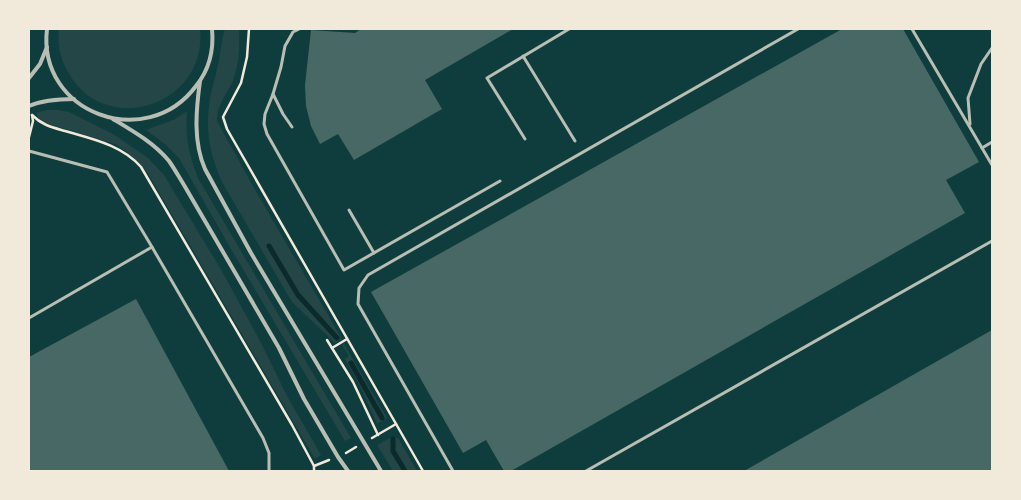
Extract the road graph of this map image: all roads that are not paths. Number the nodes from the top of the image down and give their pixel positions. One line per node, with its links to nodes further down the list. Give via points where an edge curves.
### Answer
1 (47, 29): 7 (street)
2 (299, 29): 12 (lane, via 293,32 285,46)
3 (570, 29): 9 (lane)
4 (798, 29): 33 (lane, via 368,276 359,288 358,304)
5 (912, 29): 16 (lane)
6 (213, 30): 11 (street, via 210,58)
7 (47, 47): 10 (street, via 40,64); 13 (street, via 58,81)
8 (992, 48): 16 (lane, via 982,64 968,98)
9 (523, 56): 18 (lane, via 487,78); 19 (lane)
10 (29, 78)
11 (200, 81): 15 (street, via 186,98 163,114 147,119); 32 (street, via 197,139 205,169 251,253)
12 (274, 94): 17 (lane); 28 (lane, via 265,114 267,134 344,270)
13 (74, 99): 14 (street, via 39,102); 15 (street, via 99,115)
14 (29, 106)
15 (113, 119): 31 (street, via 136,133 169,161 279,348 304,399)
16 (970, 126): 21 (lane)
17 (292, 127)
18 (525, 138)
19 (575, 140)
20 (992, 142): 21 (lane)
21 (982, 148): 23 (lane)
22 (29, 151): 27 (lane, via 108,172)
23 (992, 165)
24 (500, 181): 28 (lane)
25 (349, 210): 28 (lane)
26 (992, 241): 34 (lane)
27 (152, 248): 29 (lane); 30 (lane, via 263,438 269,453)
28 (374, 253)
29 (29, 318)
30 (269, 471)
31 (348, 471)
32 (381, 471)
33 (453, 471)
34 (586, 471)

